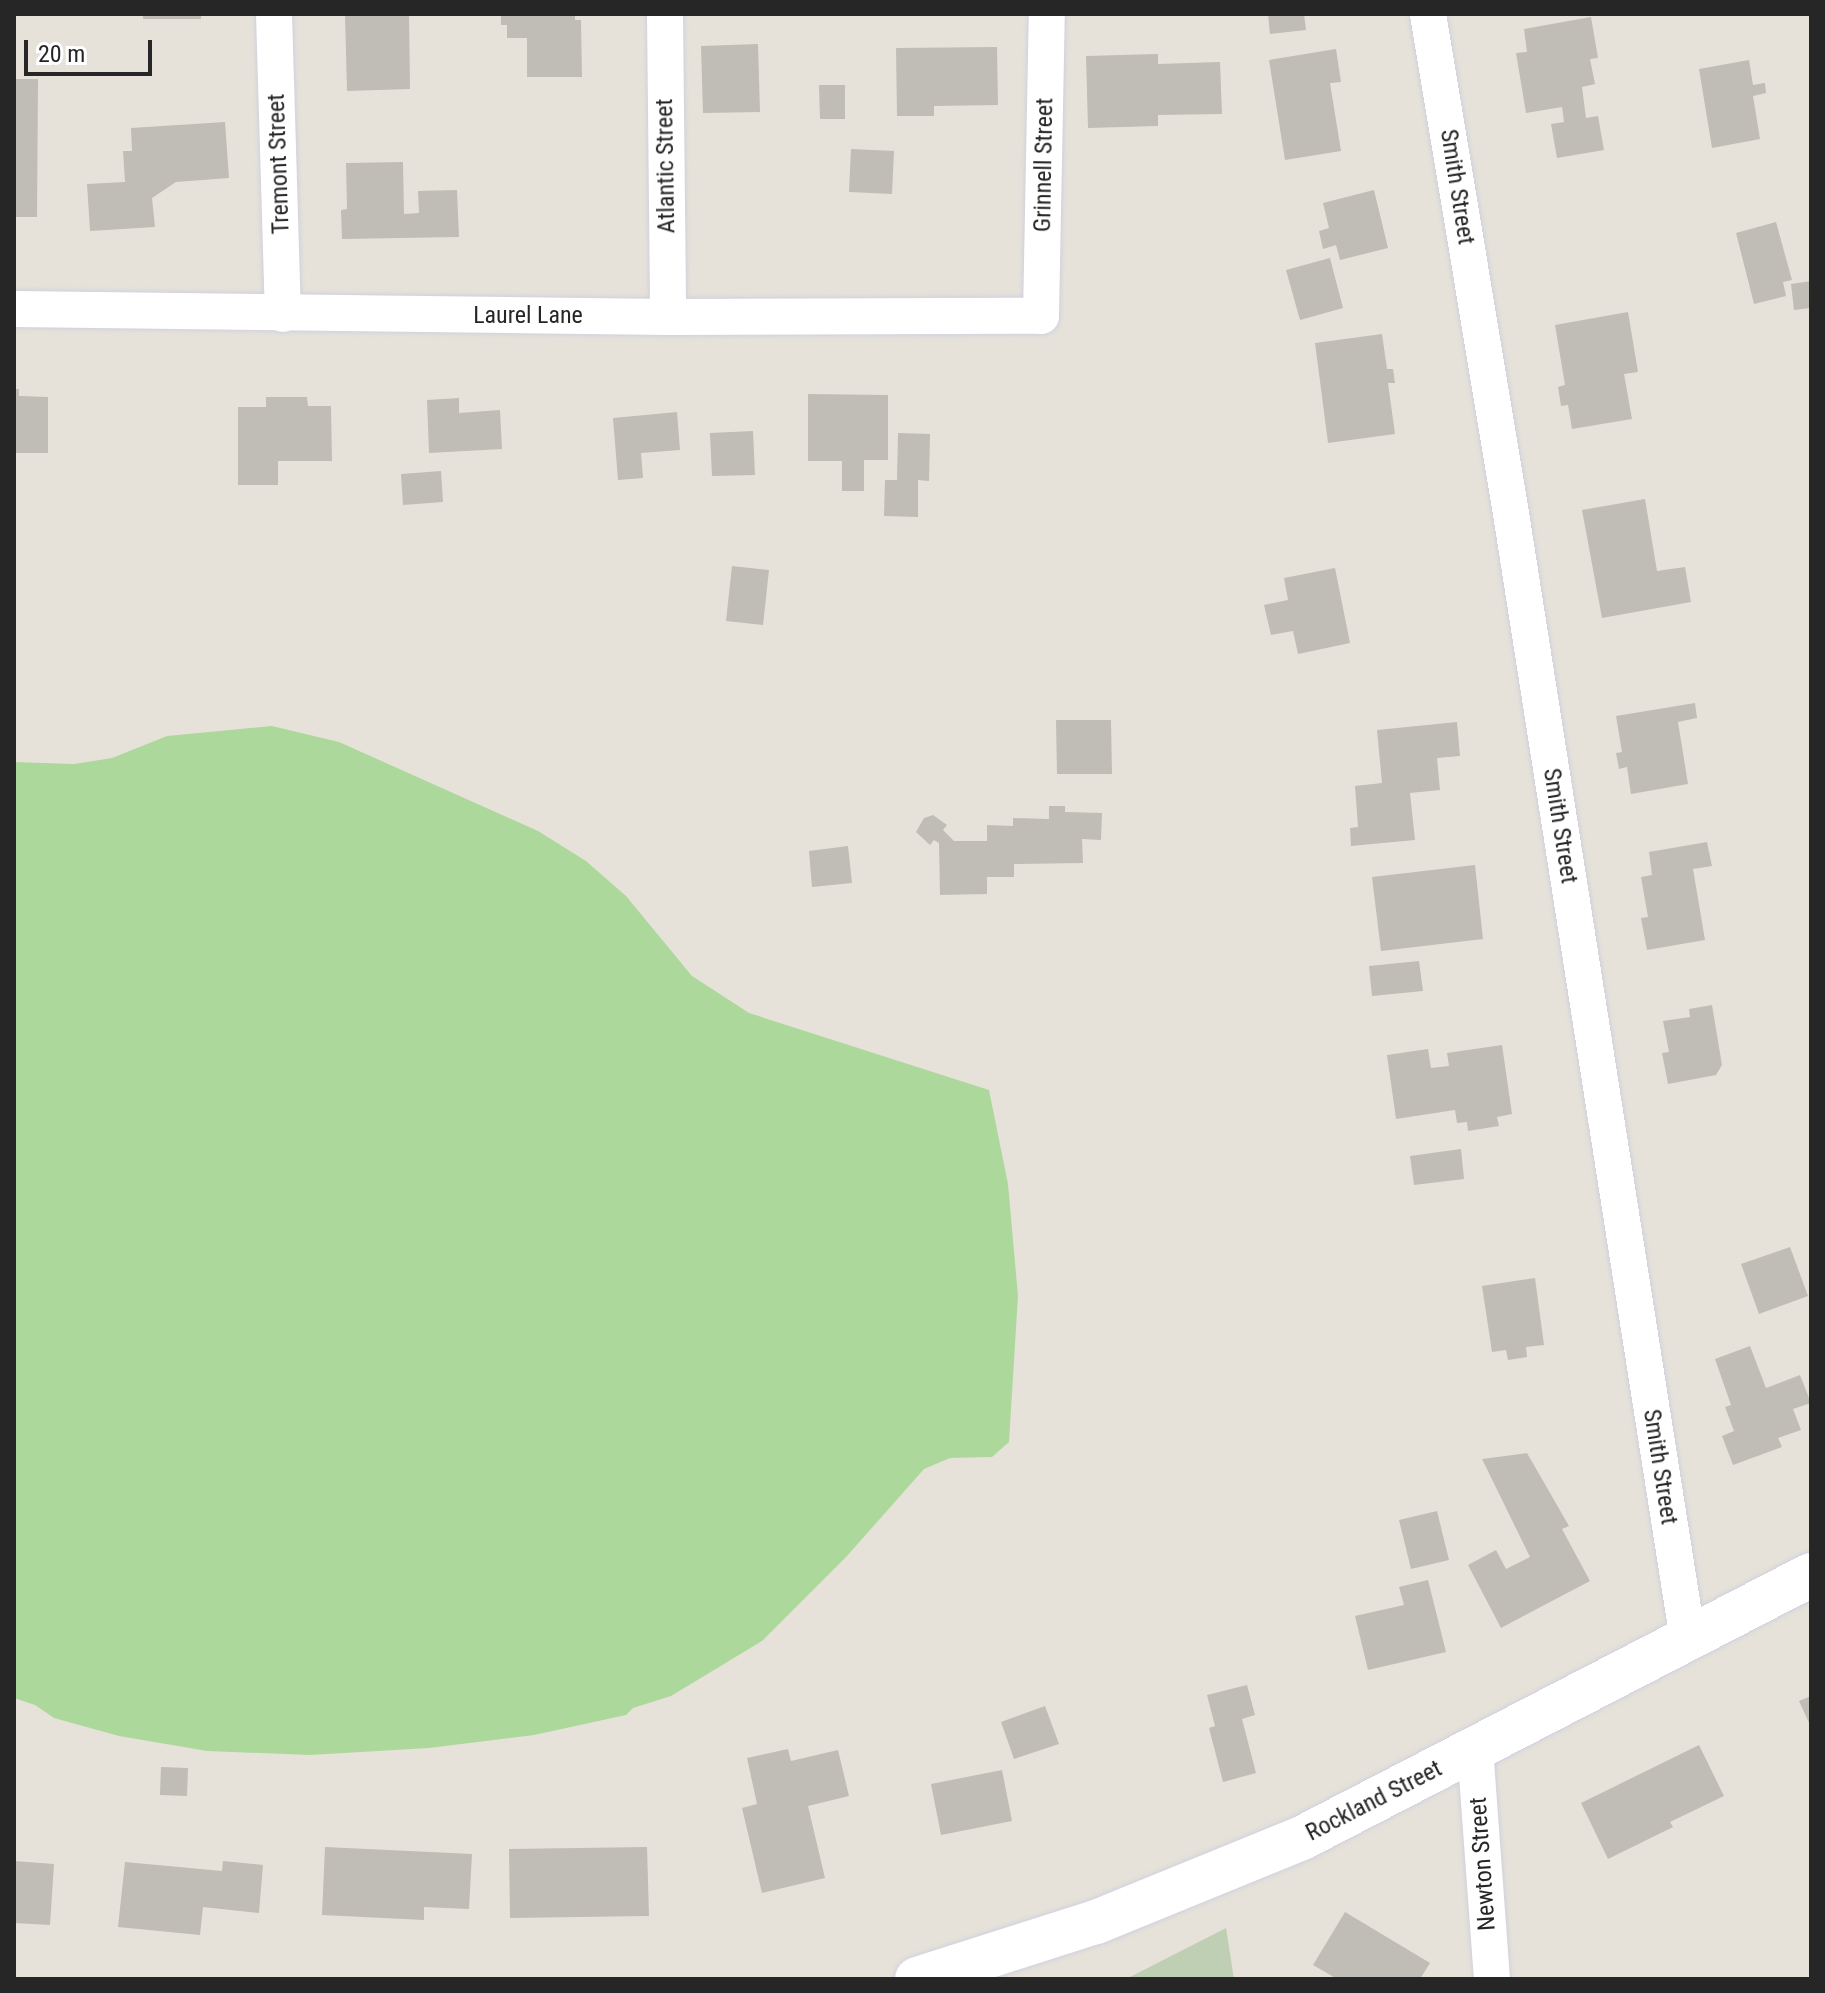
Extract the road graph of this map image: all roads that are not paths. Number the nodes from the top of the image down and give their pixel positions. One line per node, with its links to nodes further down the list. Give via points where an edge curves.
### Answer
1 (274, 14): 6 (street, Tremont Street)
2 (665, 14): 8 (street, Atlantic Street)
3 (1047, 14): 7 (street, Grinnell Street)
4 (1428, 14): 10 (street, Smith Street)
5 (14, 309): 6 (street, Laurel Lane)
6 (283, 314): 8 (street, Laurel Lane)
7 (1041, 316): 8 (street, Laurel Lane)
8 (668, 317)
9 (1811, 1575): 10 (street, Rockland Street)
10 (1688, 1640): 11 (street, Rockland Street)
11 (1475, 1748): 12 (street, Rockland Street, via 1235,1868 1096,1922); 13 (street, Newton Street)
12 (917, 1979)
13 (1492, 1979)

